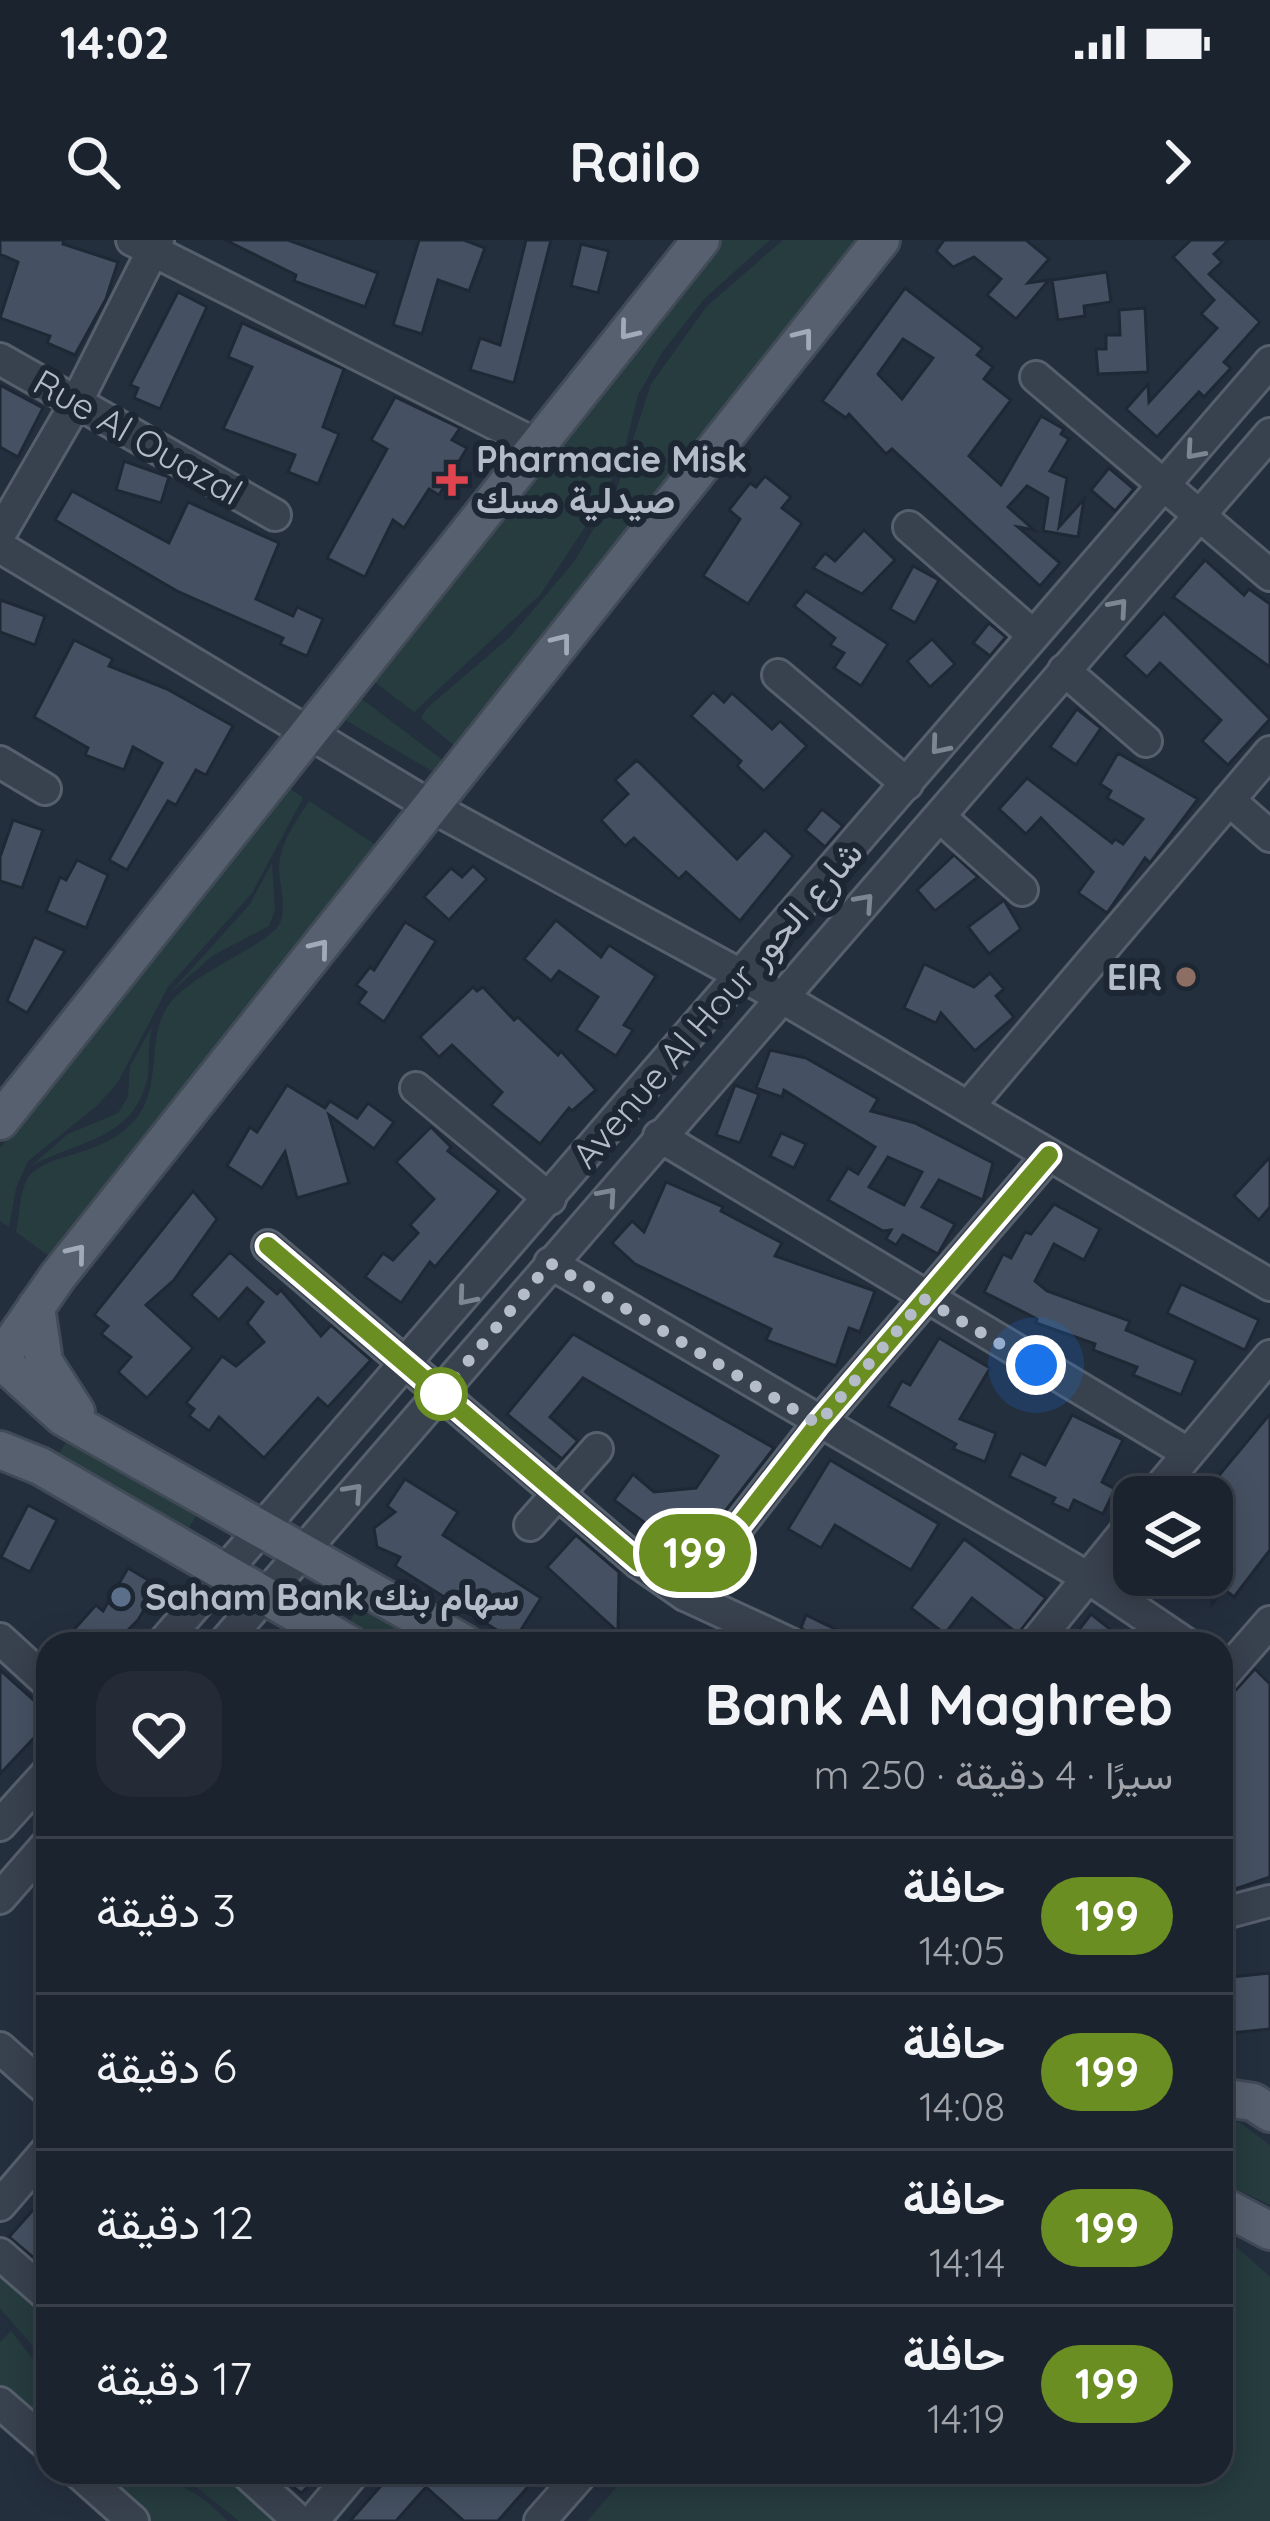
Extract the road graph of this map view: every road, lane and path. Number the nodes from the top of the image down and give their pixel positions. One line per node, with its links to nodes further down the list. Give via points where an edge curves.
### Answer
1 (701, 240): 9 (main road, one-way to 9)
2 (881, 240): 27 (main road, one-way to 2)
3 (148, 244): 7 (street); 9 (street)
4 (0, 359): 7 (street, Rue Al Ouazal)
5 (1270, 362): 10 (street, Avenue Al Hour شارع الحور, one-way to 10)
6 (1036, 376): 10 (street)
7 (76, 403): 11 (street, Rue Al Ouazal); 14 (street)
8 (1270, 434): 12 (street, Avenue Al Hour شارع الحور)
9 (537, 445): 20 (main road)
10 (1163, 486): 12 (street); 17 (street, Avenue Al Hour شارع الحور)
11 (275, 515)
12 (1198, 515): 16 (street); 18 (street, Avenue Al Hour شارع الحور, one-way to 12)
13 (909, 527): 17 (street)
14 (0, 534)
15 (0, 548): 20 (street)
16 (1270, 575)
17 (1034, 635): 24 (street, Avenue Al Hour شارع الحور, one-way to 24)
18 (1064, 670): 21 (street); 28 (street, Avenue Al Hour شارع الحور)
19 (778, 675): 24 (street)
20 (309, 735): 27 (street); 35 (main road)
21 (1146, 741)
22 (1270, 752): 26 (street)
23 (0, 762): 25 (street)
24 (907, 784): 31 (street, Avenue Al Hour شارع الحور)
25 (45, 789)
26 (1229, 800): 29 (street); 34 (street)
27 (432, 807): 31 (street); 43 (main road, one-way to 27)
28 (940, 817): 30 (street); 32 (street, Avenue Al Hour شارع الحور, one-way to 28)
29 (1270, 836)
30 (1022, 890)
31 (739, 973): 32 (street); 38 (street, Avenue Al Hour شارع الحور)
32 (781, 997): 34 (street); 36 (street, Avenue Al Hour شارع الحور)
33 (416, 1088): 38 (street)
34 (968, 1107): 37 (street)
35 (0, 1121)
36 (659, 1136): 40 (street, Avenue Al Hour شارع الحور, one-way to 36); 42 (street)
37 (1049, 1155): 41 (street); 42 (street)
38 (550, 1199): 45 (street, Avenue Al Hour شارع الحور, one-way to 45)
39 (268, 1246): 45 (street)
40 (550, 1263): 46 (street, Avenue Al Hour شارع الحور); 47 (street)
41 (1270, 1285)
42 (924, 1299): 47 (street); 51 (street)
43 (10, 1346): 48 (main road, via 43,1402); 48 (main road, via 40,1348 49,1375)
44 (1270, 1356): 51 (street)
45 (408, 1366): 46 (street); 55 (street, Avenue Al Hour شارع الحور)
46 (441, 1394): 53 (street); 57 (street, Avenue Al Hour شارع الحور, one-way to 46)
47 (818, 1424): 58 (street); 61 (street)
48 (93, 1433): 55 (main road)
49 (597, 1449): 53 (street)
50 (0, 1450): 60 (main road)
51 (1186, 1452): 52 (street)
52 (1168, 1476)
53 (556, 1492): 54 (street); 59 (street)
54 (530, 1525)
55 (266, 1528): 57 (main road); 60 (street, Avenue Al Hour شارع الحور)
56 (1113, 1549): 61 (street)
57 (305, 1550): 63 (street, Avenue Al Hour شارع الحور); 68 (main road)
58 (712, 1560): 59 (street, via 679,1550); 62 (street)
59 (639, 1563): 62 (street)
60 (224, 1574): 63 (main road); 65 (street, Avenue Al Hour شارع الحور)
61 (1090, 1579): 70 (street); 71 (street)
62 (685, 1595): 69 (street)
63 (266, 1597): 66 (street, Avenue Al Hour شارع الحور); 67 (main road)
64 (1269, 1624): 73 (street)
65 (173, 1632)
66 (234, 1632)
67 (328, 1632)
68 (445, 1632)
69 (765, 1632)
70 (1044, 1632)
71 (1168, 1632)
72 (0, 1640): 74 (street)
73 (1233, 1662)
74 (36, 1672)
75 (36, 1785): 76 (street)
76 (0, 1825)
77 (36, 1868): 78 (street)
78 (0, 1898)
79 (1270, 1901): 80 (street)
80 (1233, 1911)
81 (0, 2048): 82 (street)
82 (36, 2080)
83 (1233, 2100): 84 (main road)
84 (1269, 2111)
85 (36, 2163): 86 (street)
86 (0, 2205)
87 (1233, 2211): 88 (main road)
88 (1270, 2231)
89 (0, 2254): 90 (street)
90 (36, 2286)
91 (0, 2403): 92 (street)
92 (36, 2434)
93 (92, 2484): 97 (street)
94 (257, 2484): 98 (street)
95 (344, 2484): 99 (street)
96 (572, 2484): 100 (street)
97 (133, 2521)
98 (299, 2521)
99 (313, 2521)
100 (540, 2521)

